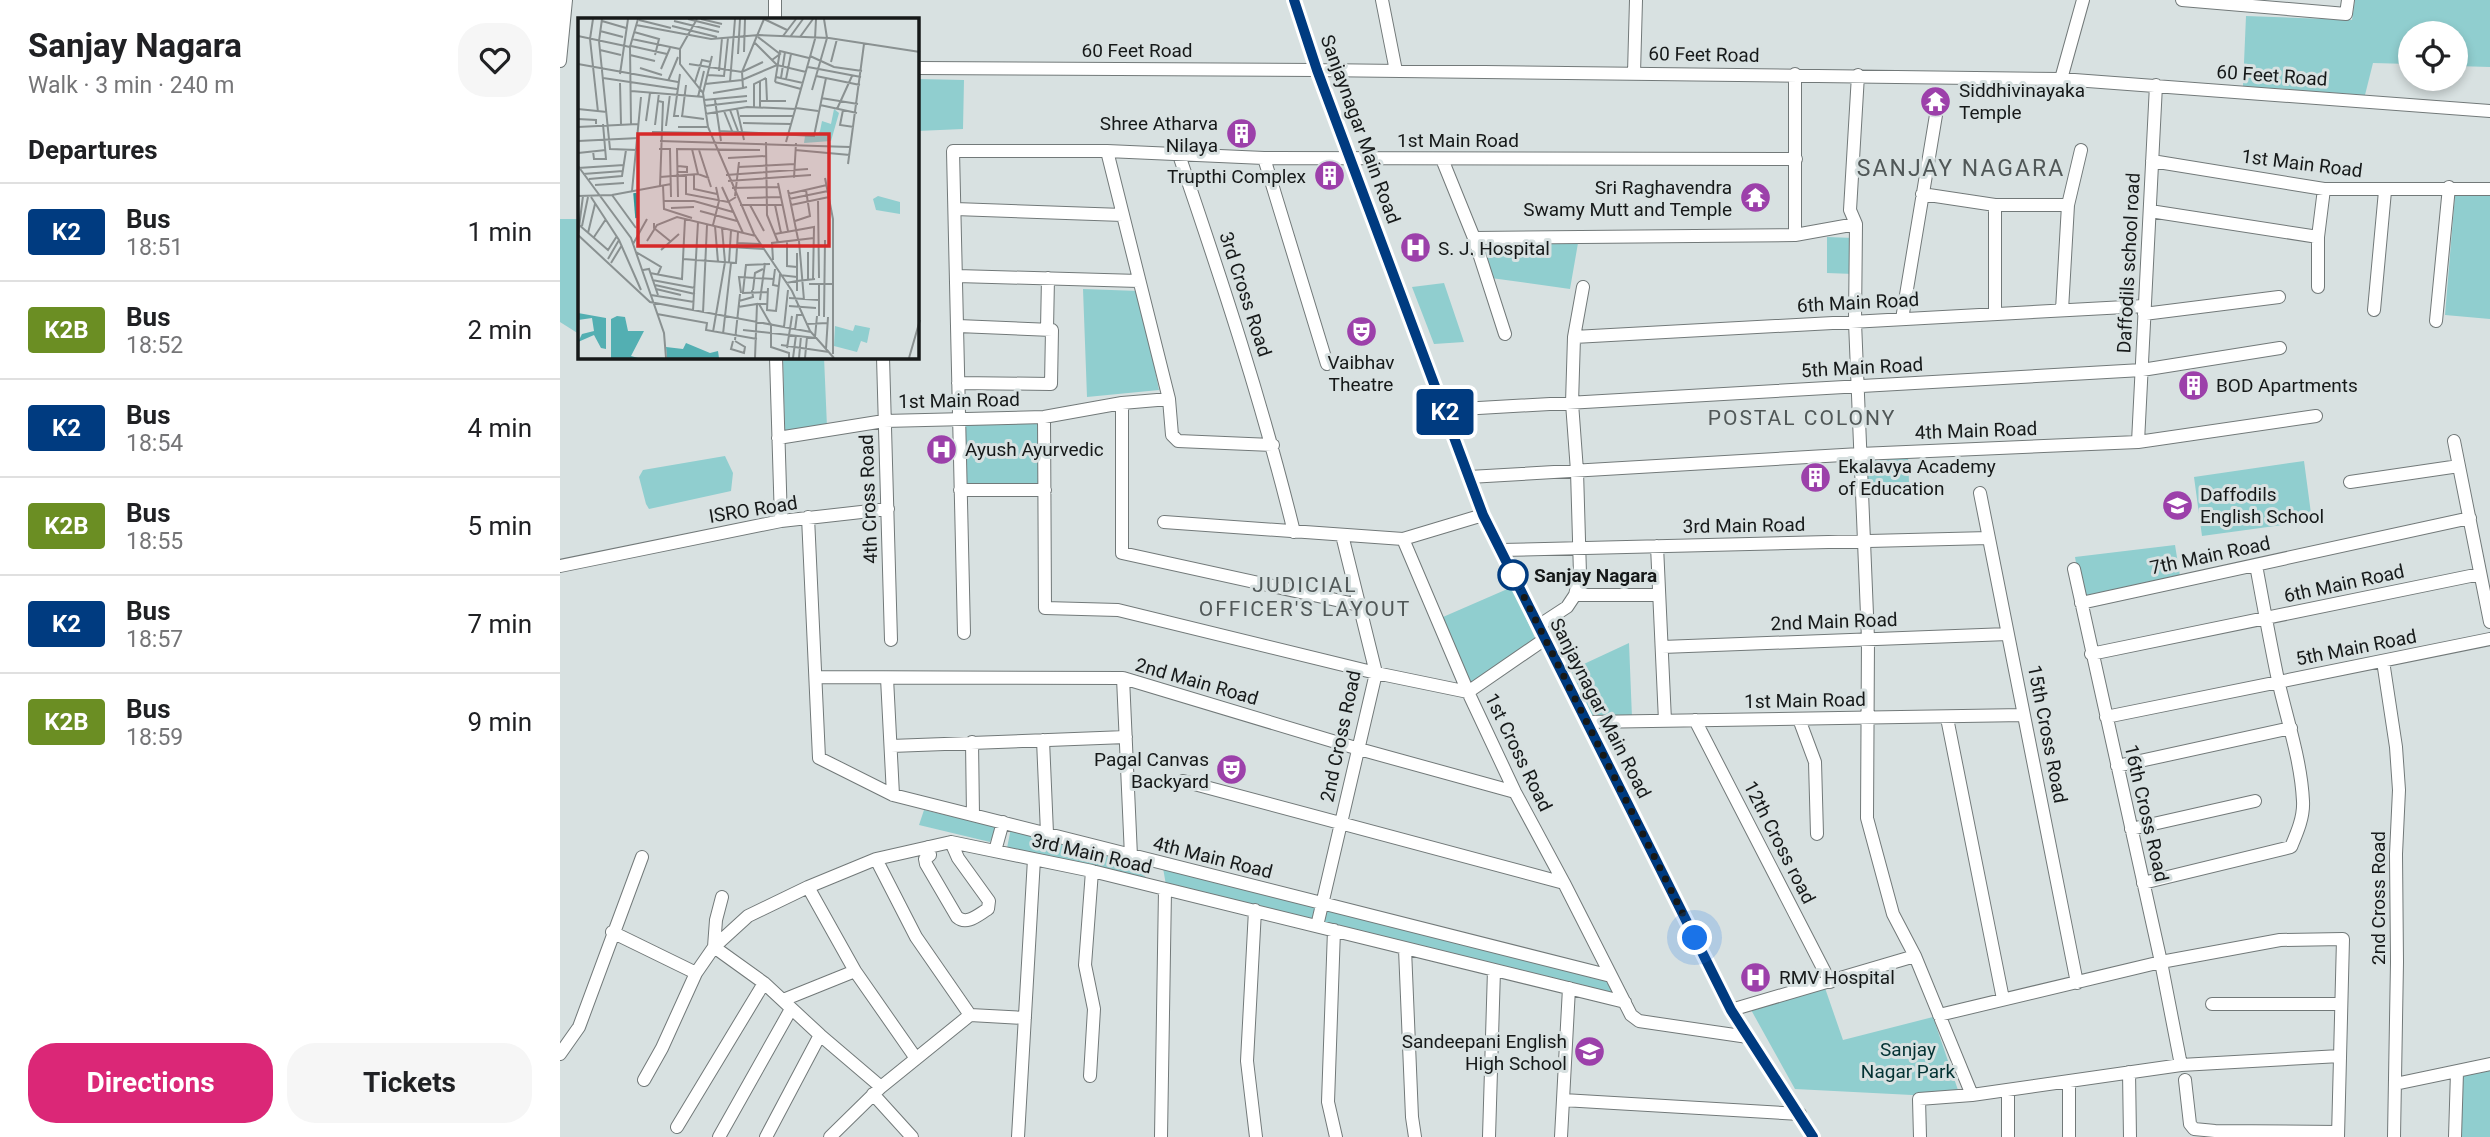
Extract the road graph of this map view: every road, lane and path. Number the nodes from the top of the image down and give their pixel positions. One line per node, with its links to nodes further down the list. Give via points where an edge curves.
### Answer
1 (566, 0): 10 (street)
2 (775, 0): 9 (street)
3 (1294, 0): 13 (street, Sanjaynagar Main Road)
4 (1382, 0): 14 (street)
5 (1636, 0): 15 (street)
6 (2083, 0): 18 (street)
7 (2182, 0): 8 (street, via 2346,14)
8 (2348, 0)
9 (775, 18)
10 (561, 42): 11 (street)
11 (560, 61)
12 (919, 68): 13 (street, 60 Feet Road)
13 (1317, 70): 14 (street, 60 Feet Road); 26 (street, Sanjaynagar Main Road)
14 (1396, 71): 15 (street, 60 Feet Road)
15 (1634, 73): 16 (street, 60 Feet Road)
16 (1795, 74): 17 (street, 60 Feet Road); 28 (street)
17 (1858, 75): 18 (street, 60 Feet Road); 40 (street, via 1850,210)
18 (2061, 79): 19 (street, 60 Feet Road)
19 (2156, 86): 20 (street, 60 Feet Road); 29 (street, Daffodils school road)
20 (2490, 111)
21 (1936, 115): 34 (street)
22 (2081, 150): 36 (street)
23 (1107, 151): 24 (street, 1st Main Road); 37 (street, 1st Main Road, via 953,151); 39 (street)
24 (1179, 155): 25 (street, 1st Main Road); 79 (street, 3rd Cross Road)
25 (1264, 158): 26 (street, 1st Main Road); 64 (street)
26 (1351, 159): 27 (street, 1st Main Road); 71 (street, Sanjaynagar Main Road)
27 (1442, 159): 28 (street, 1st Main Road); 43 (street)
28 (1796, 159): 41 (street)
29 (2152, 161): 31 (street, 1st Main Road); 38 (street, Daffodils school road)
30 (2449, 187): 32 (street, 1st Main Road); 33 (street, 1st Main Road); 55 (street)
31 (2324, 189): 33 (street, 1st Main Road); 42 (street)
32 (2490, 189)
33 (2385, 191): 52 (street)
34 (1922, 194): 35 (street); 54 (street)
35 (1995, 205): 36 (street); 53 (street)
36 (2068, 205): 50 (street)
37 (955, 209): 39 (street); 44 (street)
38 (2150, 211): 42 (street); 51 (street, Daffodils school road)
39 (1123, 215): 46 (street)
40 (1856, 224): 41 (street); 56 (street)
41 (1795, 235): 43 (street)
42 (2318, 237): 48 (street)
43 (1474, 238): 59 (street)
44 (957, 276): 45 (street); 57 (street)
45 (1048, 278): 46 (street); 58 (street)
46 (1139, 281): 68 (street)
47 (1583, 286): 60 (street)
48 (2318, 286)
49 (2279, 297): 51 (street, 6th Main Road)
50 (2062, 310): 51 (street, 6th Main Road); 53 (street, 6th Main Road)
51 (2144, 310): 65 (street, Daffodils school road)
52 (2374, 310)
53 (1995, 314): 54 (street, 6th Main Road)
54 (1902, 319): 56 (street, 6th Main Road)
55 (2436, 321)
56 (1855, 322): 60 (street, 6th Main Road); 67 (street)
57 (958, 326): 58 (street); 66 (street)
58 (1047, 329): 66 (street, via 1052,330 1051,384)
59 (1505, 334)
60 (1574, 337): 70 (street)
61 (2280, 348): 65 (street, 5th Main Road)
62 (776, 359): 76 (street)
63 (883, 359): 75 (street, 4th Cross Road)
64 (1327, 364)
65 (2142, 370): 67 (street, 5th Main Road); 78 (street, Daffodils school road)
66 (958, 383): 74 (street)
67 (1858, 386): 70 (street, 5th Main Road); 80 (street)
68 (1169, 399): 69 (street, 1st Main Road); 79 (street, via 1172,435 1178,441)
69 (1122, 403): 73 (street, 1st Main Road); 109 (street, via 1122,553)
70 (1572, 403): 71 (street, 5th Main Road); 82 (street)
71 (1444, 410): 83 (street, Sanjaynagar Main Road)
72 (2316, 416): 78 (street, 4th Main Road)
73 (1044, 417): 74 (street, 1st Main Road); 86 (street)
74 (958, 419): 75 (street, 1st Main Road); 85 (street)
75 (884, 421): 76 (street, 1st Main Road); 88 (street, 4th Cross Road)
76 (778, 438): 92 (street)
77 (2454, 441): 81 (street)
78 (2138, 442): 80 (street, 4th Main Road)
79 (1273, 445): 94 (street)
80 (1860, 454): 82 (street, 4th Main Road); 98 (street)
81 (2459, 466): 84 (street); 91 (street)
82 (1577, 471): 83 (street, 4th Main Road); 100 (street)
83 (1469, 477): 89 (street, Sanjaynagar Main Road)
84 (2350, 482)
85 (960, 490): 86 (street); 113 (street)
86 (1045, 490): 122 (street, via 1045,608 1118,610)
87 (1980, 493): 96 (street, 15th Cross Road)
88 (888, 509): 90 (street); 118 (street, 4th Cross Road)
89 (1483, 515): 97 (street); 101 (street, Sanjaynagar Main Road)
90 (808, 517): 92 (street, ISRO Road); 123 (street, ISRO Road)
91 (2470, 518): 102 (street, 7th Main Road); 105 (street)
92 (781, 520): 103 (street, ISRO Road)
93 (1164, 522): 94 (street)
94 (1294, 532): 95 (street)
95 (1342, 535): 97 (street); 109 (street, 2nd Cross Road)
96 (1989, 538): 98 (street, 3rd Main Road); 114 (street, 15th Cross Road)
97 (1403, 539): 127 (street, 1st Cross Road)
98 (1864, 541): 99 (street, 3rd Main Road); 116 (street)
99 (1657, 546): 100 (street, 3rd Main Road); 107 (street)
100 (1578, 548): 101 (street, 3rd Main Road); 106 (street, via 1580,574)
101 (1501, 550): 112 (street, Sanjaynagar Main Road)
102 (2256, 565): 108 (street, 7th Main Road); 110 (street)
103 (560, 566)
104 (2074, 569): 108 (street, 16th Cross Road)
105 (2480, 574): 110 (street, 6th Main Road); 111 (street)
106 (1575, 595): 107 (street); 112 (street, via 1567,607)
107 (1659, 595): 119 (street)
108 (2081, 603): 120 (street, 16th Cross Road)
109 (1359, 605): 122 (street, 2nd Cross Road)
110 (2266, 618): 120 (street, 6th Main Road); 126 (street)
111 (2490, 622)
112 (1538, 626): 115 (street, Sanjaynagar Main Road)
113 (964, 633)
114 (2008, 634): 116 (street, 2nd Main Road); 128 (street, 15th Cross Road)
115 (1545, 639): 127 (street); 135 (street, Sanjaynagar Main Road)
116 (1868, 639): 119 (street, 2nd Main Road); 130 (street)
117 (2490, 639): 121 (street, 5th Main Road)
118 (891, 640)
119 (1662, 647): 134 (street)
120 (2091, 654): 129 (street, 16th Cross Road)
121 (2383, 661): 126 (street, 5th Main Road); 206 (street, 2nd Cross Road, via 2399,790)
122 (1376, 673): 127 (street); 141 (street, 2nd Cross Road)
123 (816, 677): 124 (street, 2nd Main Road); 142 (street, ISRO Road)
124 (887, 678): 125 (street, 2nd Main Road); 140 (street)
125 (1123, 678): 137 (street); 141 (street, 2nd Main Road)
126 (2279, 682): 129 (street, 5th Main Road); 136 (street)
127 (1468, 692): 145 (street, 1st Cross Road)
128 (2024, 715): 131 (street, 1st Main Road); 181 (street, 15th Cross Road)
129 (2106, 717): 143 (street, 16th Cross Road)
130 (1869, 718): 131 (street, 1st Main Road); 132 (street, 1st Main Road); 174 (street, via 1867,818 1893,914)
131 (1947, 718): 184 (street)
132 (1799, 719): 133 (street, 1st Main Road); 153 (street, via 1815,762)
133 (1695, 720): 134 (street, 1st Main Road); 180 (street, 12th Cross road)
134 (1665, 721): 135 (street, 1st Main Road)
135 (1587, 722): 189 (street, Sanjaynagar Main Road)
136 (2291, 728): 143 (street); 163 (street, via 2304,803 2291,847)
137 (1126, 737): 138 (street); 157 (street)
138 (1044, 740): 139 (street); 152 (street)
139 (972, 742): 140 (street); 148 (street)
140 (891, 746): 146 (street)
141 (1359, 749): 145 (street, 2nd Main Road); 150 (street, 2nd Cross Road)
142 (820, 750): 146 (street, 4th Main Road, via 819,758)
143 (2116, 766): 151 (street, 16th Cross Road)
144 (1183, 781): 150 (street)
145 (1515, 792): 162 (street, 1st Cross Road)
146 (893, 795): 148 (street, 4th Main Road)
147 (2255, 801): 151 (street)
148 (973, 815): 149 (street, 4th Main Road)
149 (1003, 822): 152 (street, 4th Main Road); 156 (street)
150 (1341, 824): 162 (street); 167 (street, 2nd Cross Road)
151 (2131, 829): 163 (street, 16th Cross Road)
152 (1047, 834): 157 (street, 4th Main Road)
153 (1817, 834)
154 (953, 846): 155 (street, 3rd Main Road); 155 (street, via 989,901 988,909 967,921 957,917 926,864); 156 (street, 3rd Main Road)
155 (929, 851): 159 (street, 3rd Main Road)
156 (995, 851): 160 (street, 3rd Main Road)
157 (1131, 856): 167 (street, 4th Main Road)
158 (642, 857): 171 (street)
159 (876, 859): 164 (street, 3rd Main Road); 191 (street, via 916,937)
160 (1034, 859): 161 (street, 3rd Main Road); 192 (street)
161 (1092, 871): 165 (street, 3rd Main Road); 202 (street, via 1085,965 1094,1009)
162 (1564, 883): 179 (street, 1st Cross Road)
163 (2143, 883): 175 (street, 16th Cross Road)
164 (808, 887): 172 (street, 3rd Main Road, via 748,916); 177 (street)
165 (1165, 890): 168 (street, 3rd Main Road); 220 (street)
166 (722, 897): 172 (street)
167 (1322, 904): 169 (street, 2nd Cross Road); 179 (street, 4th Main Road)
168 (1255, 911): 169 (street, 3rd Main Road); 221 (street, via 1247,1060)
169 (1317, 926): 170 (street, 3rd Main Road)
170 (1334, 930): 173 (street, 3rd Main Road); 222 (street, via 1328,1102)
171 (612, 932): 178 (street); 195 (street, via 579,1027)
172 (714, 947): 178 (street, 3rd Main Road); 182 (street)
173 (1405, 949): 176 (street, 3rd Main Road); 223 (street)
174 (1914, 956): 180 (street); 190 (street)
175 (2161, 962): 181 (street); 188 (street, via 2280,940 2343,939); 199 (street, 16th Cross Road)
176 (1494, 970): 183 (street, 3rd Main Road); 224 (street)
177 (855, 971): 186 (street); 197 (street)
178 (696, 973): 203 (street, 3rd Main Road)
179 (1611, 976): 185 (street, 1st Cross Road)
180 (1830, 982): 189 (street)
181 (2077, 982): 184 (street)
182 (764, 983): 186 (street); 212 (street)
183 (1569, 988): 185 (street, 3rd Main Road); 210 (street)
184 (2003, 999): 190 (street)
185 (1625, 1002): 194 (street, via 1639,1021)
186 (787, 1004): 193 (street); 215 (street)
187 (2212, 1004): 188 (street)
188 (2341, 1004): 196 (street)
189 (1731, 1010): 194 (street, Sanjaynagar Main Road)
190 (1939, 1014): 209 (street)
191 (970, 1015): 192 (street); 197 (street)
192 (1025, 1018): 219 (street)
193 (820, 1035): 208 (street); 216 (street)
194 (1748, 1037): 211 (street, Sanjaynagar Main Road)
195 (560, 1054)
196 (2340, 1056): 199 (street); 214 (street)
197 (915, 1057): 208 (street)
198 (2490, 1064): 201 (street)
199 (2181, 1065): 200 (street)
200 (2129, 1072): 205 (street); 230 (street)
201 (2457, 1072): 206 (street); 232 (street)
202 (1090, 1076)
203 (644, 1080)
204 (2185, 1080): 213 (street, via 2191,1127)
205 (2069, 1081): 207 (street); 229 (street)
206 (2395, 1084): 231 (street, 2nd Cross Road)
207 (2008, 1090): 209 (street); 228 (street)
208 (877, 1091): 217 (street); 218 (street)
209 (1972, 1095): 227 (street, via 1919,1099)
210 (1563, 1100): 211 (street); 225 (street)
211 (1800, 1114): 226 (street, Sanjaynagar Main Road)
212 (677, 1127)
213 (2215, 1134): 214 (street)
214 (2338, 1134)
215 (719, 1137)
216 (766, 1137)
217 (830, 1137)
218 (912, 1137)
219 (1018, 1137)
220 (1161, 1137)
221 (1256, 1137)
222 (1336, 1137)
223 (1415, 1137)
224 (1489, 1137)
225 (1561, 1137)
226 (1813, 1137)
227 (1920, 1137)
228 (2008, 1137)
229 (2069, 1137)
230 (2130, 1137)
231 (2394, 1137)
232 (2455, 1137)

